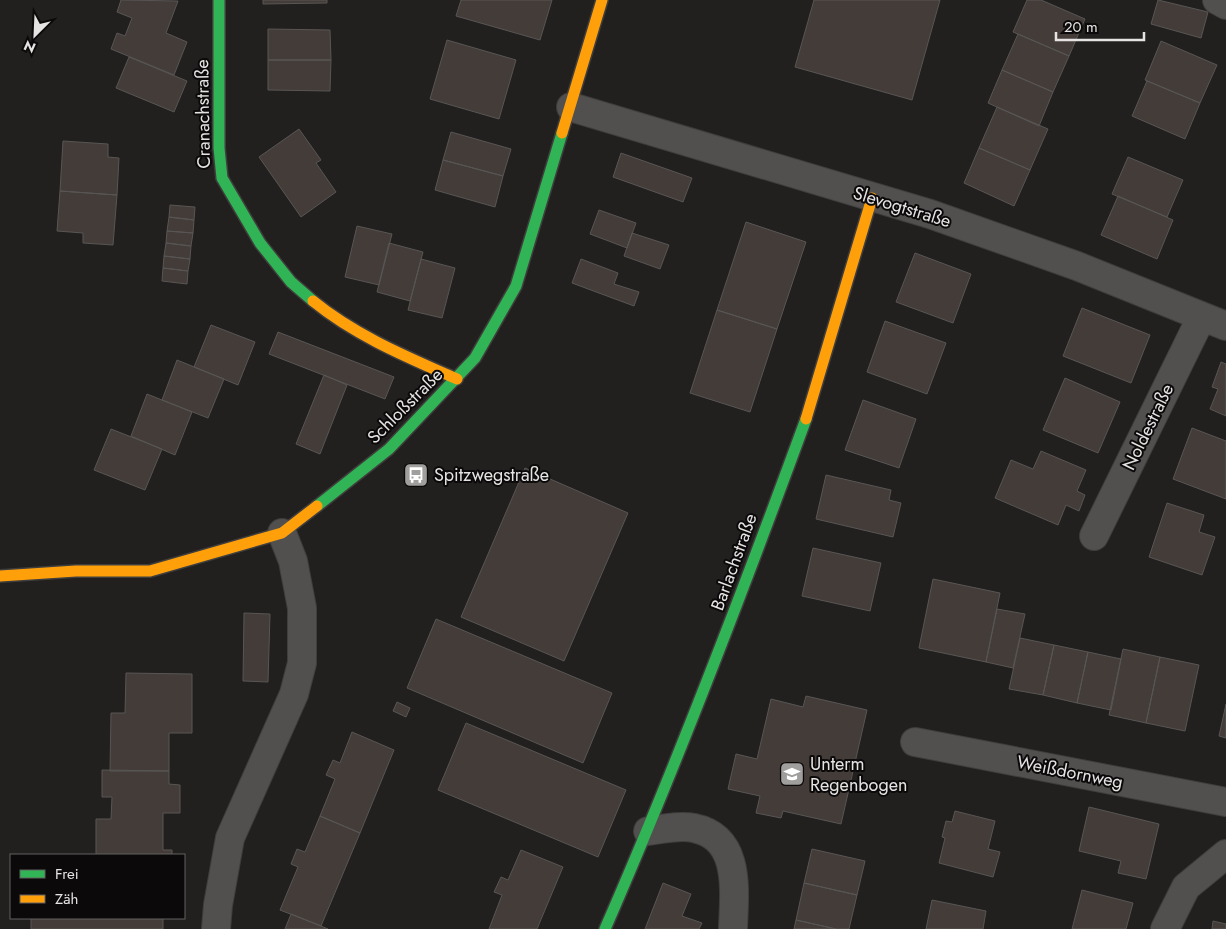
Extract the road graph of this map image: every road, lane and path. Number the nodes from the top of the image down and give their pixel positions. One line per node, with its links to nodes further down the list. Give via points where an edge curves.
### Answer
1 (219, 0): 9 (street, Cranachstraße, via 222,178 260,243 291,282 340,322)
2 (602, 0): 5 (street, Schloßstraße)
3 (1216, 0): 4 (street)
4 (1226, 5)
5 (571, 107): 6 (street, Slevogtstraße); 9 (street, Schloßstraße, via 516,286 475,358)
6 (872, 198): 7 (street, Slevogtstraße, via 930,214 1068,263); 15 (street, Barlachstraße, via 814,397 739,601)
7 (1201, 318): 8 (street, Slevogtstraße); 11 (street, Noldestraße)
8 (1226, 326)
9 (457, 379): 10 (street, Schloßstraße, via 389,450)
10 (282, 533): 12 (street, Schloßstraße, via 150,571); 17 (street, via 293,561 302,608 302,663 294,694 230,838)
11 (1094, 536)
12 (0, 576)
13 (915, 742): 14 (street, Weißdornweg)
14 (1226, 802)
15 (648, 831): 18 (street, Barlachstraße); 19 (street, via 694,828 714,836 730,854 734,882)
16 (1226, 854): 20 (street, via 1186,887)
17 (216, 929)
18 (604, 929)
19 (733, 929)
20 (1165, 929)

